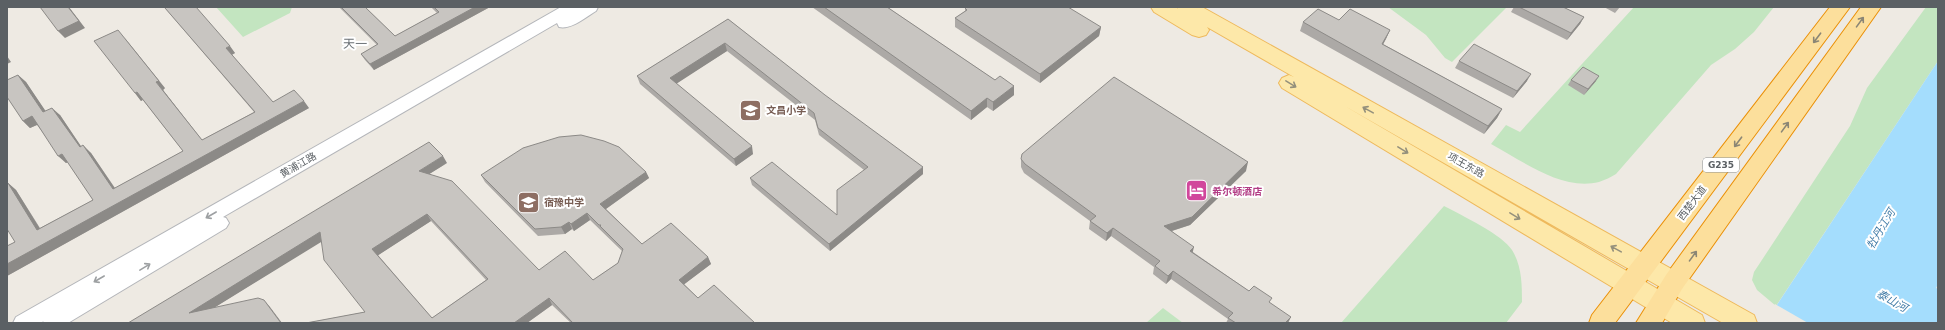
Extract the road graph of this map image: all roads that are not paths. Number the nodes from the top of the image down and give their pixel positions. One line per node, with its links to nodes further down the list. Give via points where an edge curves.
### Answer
1 (573, 7): 11 (street, 黄浦江路, one-way to 11)
2 (591, 7): 12 (street, 黄浦江路, one-way to 2)
3 (1161, 7): 9 (main road, 项王东路, one-way to 9)
4 (1187, 7): 7 (main road, 项王东路, one-way to 4)
5 (1840, 7): 7 (highway, 西楚大道 / G235, one-way to 7)
6 (1871, 7): 8 (highway, G235, one-way to 6)
7 (1645, 265): 8 (main road, 项王东路); 9 (highway, 西楚大道 / G235)
8 (1674, 282): 10 (highway, G235); 16 (main road, 项王东路)
9 (1631, 285): 10 (main road, 项王东路); 13 (highway, 西楚大道 / G235)
10 (1662, 304): 14 (highway, G235); 15 (main road, 项王东路)
11 (23, 323)
12 (52, 323)
13 (1601, 323)
14 (1648, 323)
15 (1693, 323)
16 (1745, 323)

